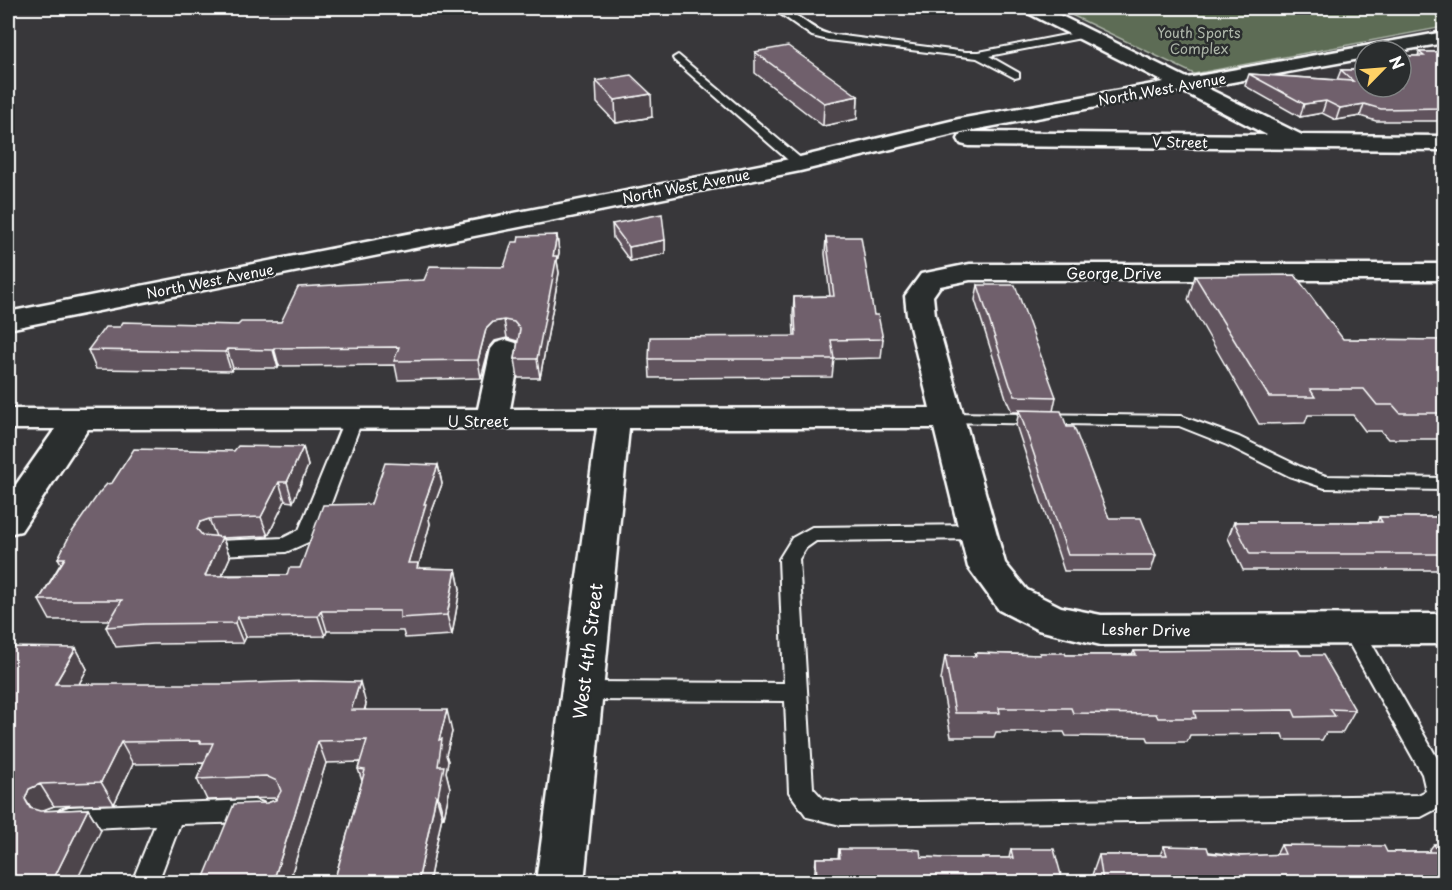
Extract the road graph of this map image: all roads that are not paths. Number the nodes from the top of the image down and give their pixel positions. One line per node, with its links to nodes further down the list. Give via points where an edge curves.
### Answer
1 (777, 8): 7 (lane, via 828,38)
2 (1032, 8): 3 (street)
3 (1086, 34): 7 (lane); 10 (street)
4 (1444, 37): 5 (street, North West Avenue)
5 (1413, 43)
6 (1353, 53): 10 (street, North West Avenue)
7 (980, 55): 9 (lane)
8 (678, 58): 14 (lane)
9 (1015, 75)
10 (1188, 84): 11 (street, North West Avenue, via 959,126); 13 (street)
11 (916, 138): 13 (street, V Street); 14 (street, North West Avenue)
12 (1444, 143): 13 (street, V Street)
13 (1302, 144)
14 (801, 164): 16 (street, North West Avenue)
15 (1444, 272): 18 (street, George Drive, via 970,272 931,280 919,296 921,315)
16 (8, 321)
17 (506, 349): 22 (street)
18 (950, 418): 23 (street, U Street); 24 (lane, via 1181,421 1325,482); 26 (street, Lesher Drive)
19 (8, 419): 20 (street, U Street)
20 (78, 420): 21 (street, U Street); 25 (street)
21 (353, 420): 22 (street, U Street); 27 (lane, via 306,535 286,545)
22 (492, 420): 23 (street, U Street)
23 (614, 420): 30 (street, West 4th Street)
24 (1444, 484)
25 (8, 522)
26 (979, 532): 28 (street, Lesher Drive, via 987,567 1012,600 1052,620 1101,630); 31 (lane, via 812,534 799,543 789,559)
27 (217, 548)
28 (1352, 629): 29 (street, Lesher Drive); 31 (lane, via 1434,773 1439,796 1421,806 841,814 816,809 801,792)
29 (1444, 629)
30 (582, 691): 31 (lane); 36 (street, West 4th Street)
31 (796, 692)
32 (275, 811): 33 (lane)
33 (172, 813): 34 (lane); 35 (lane)
34 (54, 819)
35 (145, 882)
36 (560, 882)

